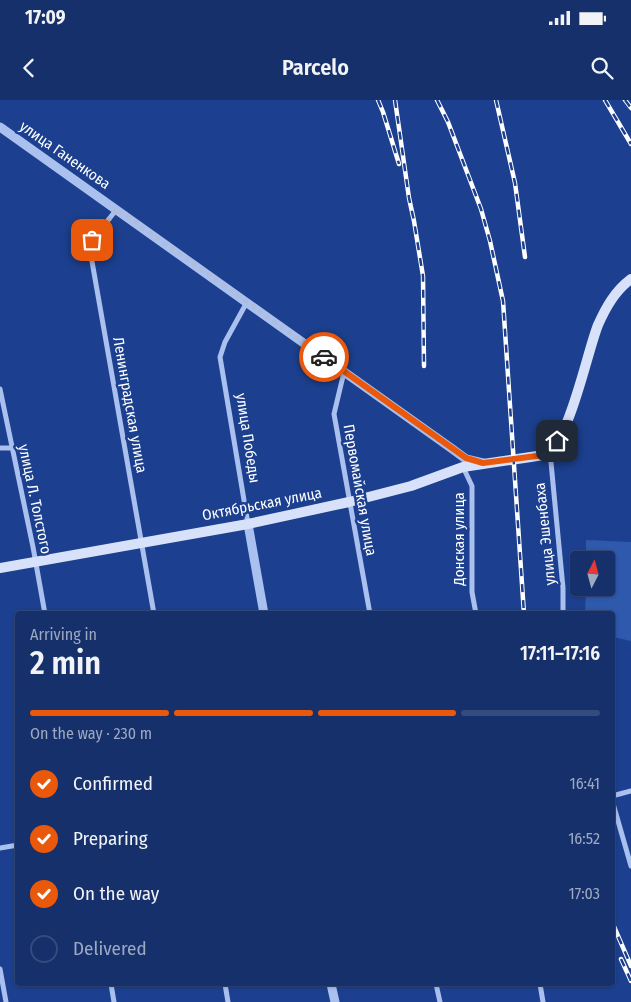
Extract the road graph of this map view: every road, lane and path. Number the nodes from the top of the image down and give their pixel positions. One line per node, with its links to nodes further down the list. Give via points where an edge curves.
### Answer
1 (0, 127): 2 (street, улица Ганенкова)
2 (117, 209): 4 (street, улица Ганенкова); 14 (street, Ленинградская улица, via 92,240 90,250)
3 (631, 279): 9 (main road, via 610,302 598,326 571,412)
4 (247, 302): 5 (street, улица Ганенкова); 13 (street, улица Победы, via 220,357)
5 (344, 371): 10 (street, улица Ганенкова, via 466,458); 12 (street, Первомайская улица, via 334,414)
6 (0, 389): 8 (street, улица Л. Толстого)
7 (0, 448): 8 (street)
8 (12, 448): 15 (street, улица Л. Толстого)
9 (550, 452): 10 (main road, Октябрьская улица); 22 (street, улица Эшенбаха, via 564,588)
10 (483, 463): 11 (main road, Октябрьская улица)
11 (463, 466): 12 (main road, Октябрьская улица, via 411,486); 21 (street, Донская улица, via 472,486 472,592)
12 (350, 502): 13 (main road, Октябрьская улица); 20 (street, Первомайская улица)
13 (248, 524): 14 (main road, Октябрьская улица); 19 (street, улица Победы)
14 (142, 542): 15 (main road, Октябрьская улица); 18 (street, Ленинградская улица)
15 (36, 561): 16 (main road, Октябрьская улица); 17 (street, улица Л. Толстого)
16 (0, 568)
17 (44, 611)
18 (154, 611)
19 (263, 611)
20 (369, 611)
21 (475, 611)
22 (563, 611)
23 (631, 791): 24 (street)
24 (615, 795)
25 (615, 810): 28 (street)
26 (15, 846): 27 (street)
27 (0, 848)
28 (631, 866)
29 (0, 969): 35 (street)
30 (111, 986): 36 (street)
31 (225, 986): 37 (street)
32 (331, 986): 38 (street)
33 (436, 986): 39 (street)
34 (540, 986): 40 (street)
35 (6, 1002)
36 (114, 1002)
37 (228, 1002)
38 (334, 1002)
39 (440, 1002)
40 (543, 1002)

